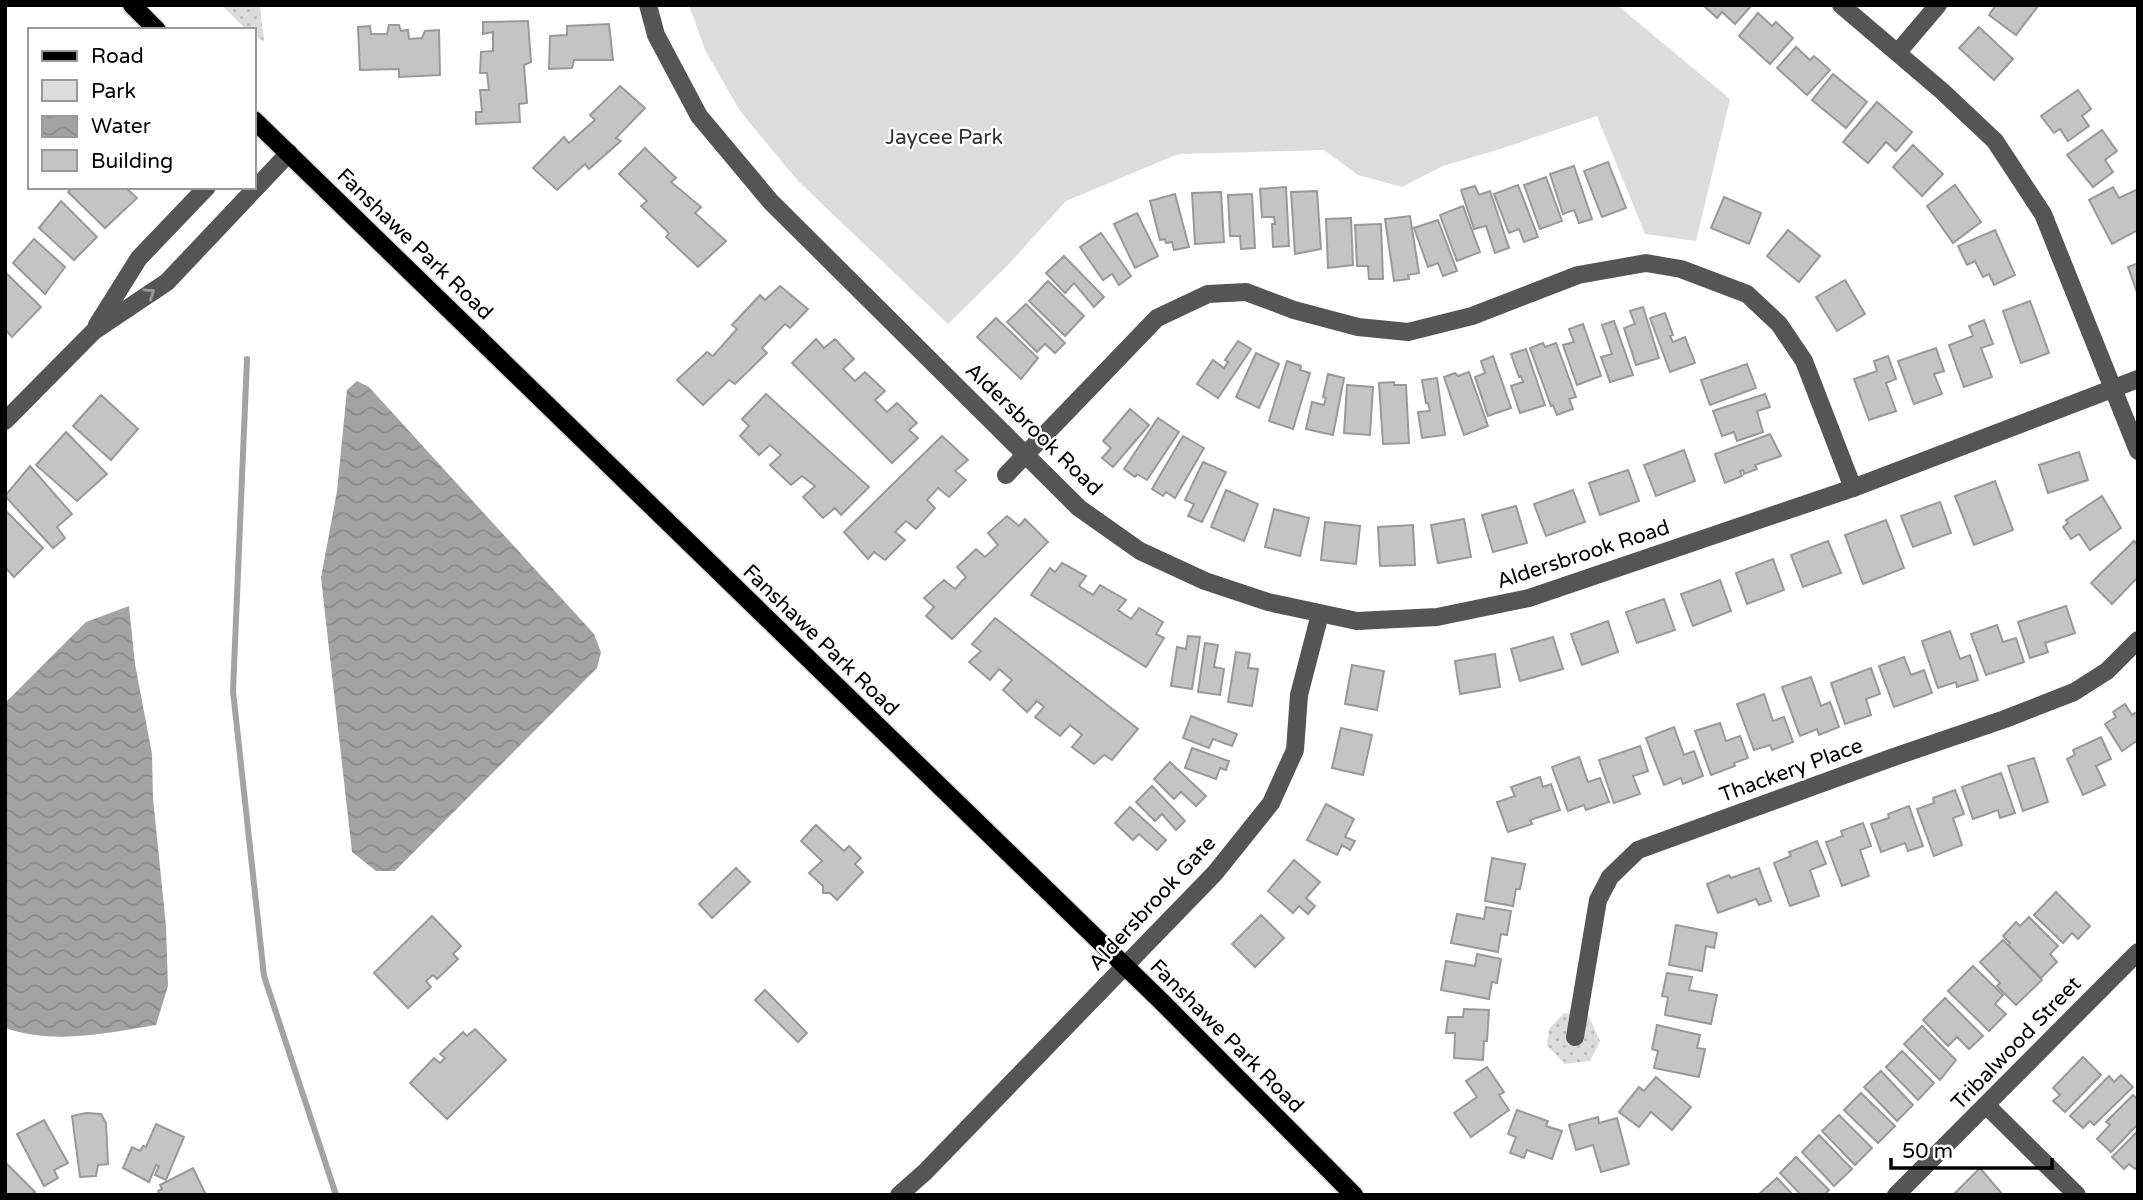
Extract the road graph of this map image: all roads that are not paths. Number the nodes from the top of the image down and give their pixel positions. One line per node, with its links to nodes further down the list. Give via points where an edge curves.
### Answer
1 (132, 5): 5 (main road)
2 (648, 5): 17 (street, Aldersbrook Road, via 656,35 699,116 763,193)
3 (1841, 5): 6 (street)
4 (1938, 5): 6 (street)
5 (155, 28)
6 (1898, 52): 14 (street, via 1995,141 2043,214)
7 (257, 129): 8 (main road, Fanshawe Park Road)
8 (289, 153): 9 (street, one-way to 8); 23 (main road, Fanshawe Park Road)
9 (256, 188)
10 (205, 189): 12 (street, via 139,258)
11 (255, 189): 12 (street, one-way to 11, via 167,282)
12 (93, 331): 15 (street)
13 (2138, 379): 14 (street, Aldersbrook Road)
14 (2110, 387): 16 (street); 19 (street, Aldersbrook Road)
15 (5, 421)
16 (2138, 451)
17 (1026, 454): 18 (street); 19 (street, via 1157,318 1208,294 1246,292 1358,327 1408,332 1472,316 1578,275 1646,263 1681,269 1748,295 1779,324 1804,361); 20 (street, Aldersbrook Road, via 1079,508 1140,551 1205,581)
18 (1006, 475)
19 (1853, 488): 20 (street, Aldersbrook Road, via 1530,598 1437,617 1357,621)
20 (1320, 614): 23 (street, Aldersbrook Gate, via 1299,695 1295,750 1271,803 1214,873)
21 (2138, 640): 24 (street, Thackery Place, via 2107,671 2074,692 1638,850 1610,877 1598,900)
22 (2138, 952): 25 (street, Tribalwood Street)
23 (1125, 966): 26 (street, Aldersbrook Gate); 29 (main road, Fanshawe Park Road)
24 (1575, 1037)
25 (1987, 1106): 30 (street, Tribalwood Street); 31 (street)
26 (925, 1171): 27 (street, Aldersbrook Gate); 28 (street, Aldersbrook Gate)
27 (899, 1195)
28 (918, 1195)
29 (1354, 1195)
30 (1896, 1195)
31 (2077, 1195)

